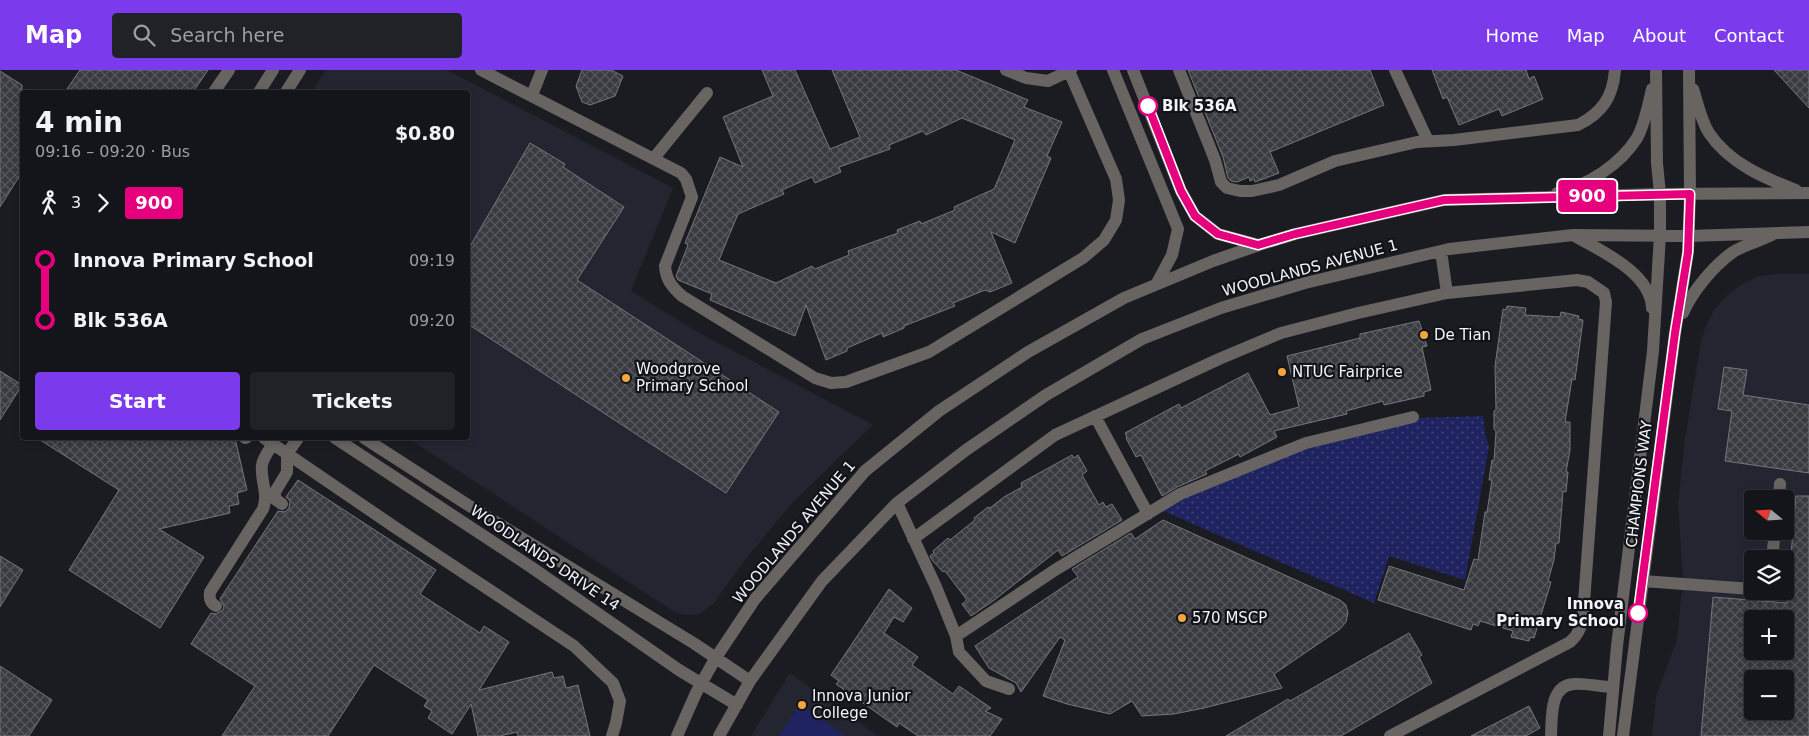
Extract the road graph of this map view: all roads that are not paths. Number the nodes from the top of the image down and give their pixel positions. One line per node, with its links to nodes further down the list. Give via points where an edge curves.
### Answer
1 (229, 70): 15 (street)
2 (273, 70): 16 (street)
3 (300, 70): 17 (street)
4 (481, 70): 19 (street)
5 (542, 70): 19 (street)
6 (1006, 70): 7 (street, via 1026,78 1048,81)
7 (1070, 70): 21 (street, via 1116,179 1119,200 1116,220 1104,240 1084,258 929,352 846,382 831,383 815,378 672,287 665,266 692,197 681,173)
8 (1113, 70): 33 (street, via 1178,229 1172,255)
9 (1133, 70): 31 (street, via 1181,191 1195,216 1218,234)
10 (1179, 70): 20 (street, via 1221,182 1227,188 1252,191 1279,185 1335,161)
11 (1396, 70): 20 (street)
12 (1615, 70): 20 (street, via 1608,99 1592,118 1578,126)
13 (1655, 70): 23 (street, CHAMPIONS WAY); 25 (street, via 1645,117 1637,137 1618,162 1565,191)
14 (1689, 74): 22 (street, via 1702,119 1717,143 1747,168); 24 (street, CHAMPIONS WAY)
15 (215, 90)
16 (260, 90)
17 (287, 90)
18 (706, 93): 21 (street)
19 (532, 95): 21 (street)
20 (1428, 141)
21 (654, 158)
22 (1807, 193): 24 (street, WOODLANDS AVENUE 1)
23 (1660, 194): 24 (street, WOODLANDS AVENUE 1); 25 (street, WOODLANDS AVENUE 1); 29 (street, CHAMPIONS WAY)
24 (1690, 194): 30 (street, CHAMPIONS WAY)
25 (1543, 197): 31 (street, WOODLANDS AVENUE 1, via 1444,200)
26 (1779, 232): 27 (street, WOODLANDS AVENUE 1); 30 (street, WOODLANDS AVENUE 1); 35 (street, via 1734,251 1705,278 1690,298)
27 (1809, 232)
28 (1573, 234): 29 (street, WOODLANDS AVENUE 1); 32 (street, WOODLANDS AVENUE 1); 36 (street, via 1630,269 1642,282 1652,304)
29 (1660, 235): 30 (street, WOODLANDS AVENUE 1); 36 (street, CHAMPIONS WAY)
30 (1689, 236): 35 (street, CHAMPIONS WAY)
31 (1258, 245): 33 (street, WOODLANDS AVENUE 1)
32 (1441, 251): 34 (street); 46 (street, WOODLANDS AVENUE 1, via 1306,283 1221,308 1142,339 1046,395)
33 (1157, 283): 54 (street, WOODLANDS AVENUE 1, via 1028,352 939,411 865,471 755,600)
34 (1447, 293): 37 (street, via 1281,333); 63 (street, via 1577,280 1588,282 1604,293 1606,302 1583,616 1577,636 1570,642)
35 (1675, 333): 50 (street, CHAMPIONS WAY)
36 (1653, 351): 57 (street, CHAMPIONS WAY)
37 (1095, 416): 48 (street); 49 (street, via 1055,435)
38 (1413, 417): 48 (street, via 1306,443 1180,494)
39 (297, 440): 43 (street)
40 (339, 440): 56 (street, WOODLANDS DRIVE 14)
41 (367, 440): 54 (street, WOODLANDS DRIVE 14)
42 (268, 441): 43 (street); 52 (street, via 262,466 266,502 210,592 212,604)
43 (287, 454): 47 (street, via 287,472 275,492 275,499); 60 (street, via 574,646 613,684 620,701)
44 (1780, 484): 45 (street)
45 (1779, 490)
46 (897, 503): 49 (street); 55 (street, WOODLANDS AVENUE 1, via 822,581)
47 (282, 504)
48 (1148, 514): 53 (street, via 1055,570)
49 (913, 538): 53 (street)
50 (1643, 582): 51 (street); 66 (street, CHAMPIONS WAY)
51 (1744, 588)
52 (216, 606)
53 (956, 636): 58 (street, via 958,652 986,681)
54 (715, 658): 55 (street, WOODLANDS DRIVE 14); 56 (street, WOODLANDS AVENUE 1)
55 (750, 681): 59 (street, WOODLANDS AVENUE 1)
56 (701, 683): 59 (street, WOODLANDS DRIVE 14); 61 (street, WOODLANDS AVENUE 1)
57 (1613, 687): 64 (street, via 1565,686 1554,703); 65 (street, CHAMPIONS WAY)
58 (1009, 689)
59 (737, 705): 62 (street, WOODLANDS AVENUE 1)
60 (612, 736)
61 (677, 736)
62 (719, 736)
63 (1390, 736)
64 (1551, 736)
65 (1609, 736)
66 (1623, 736)

